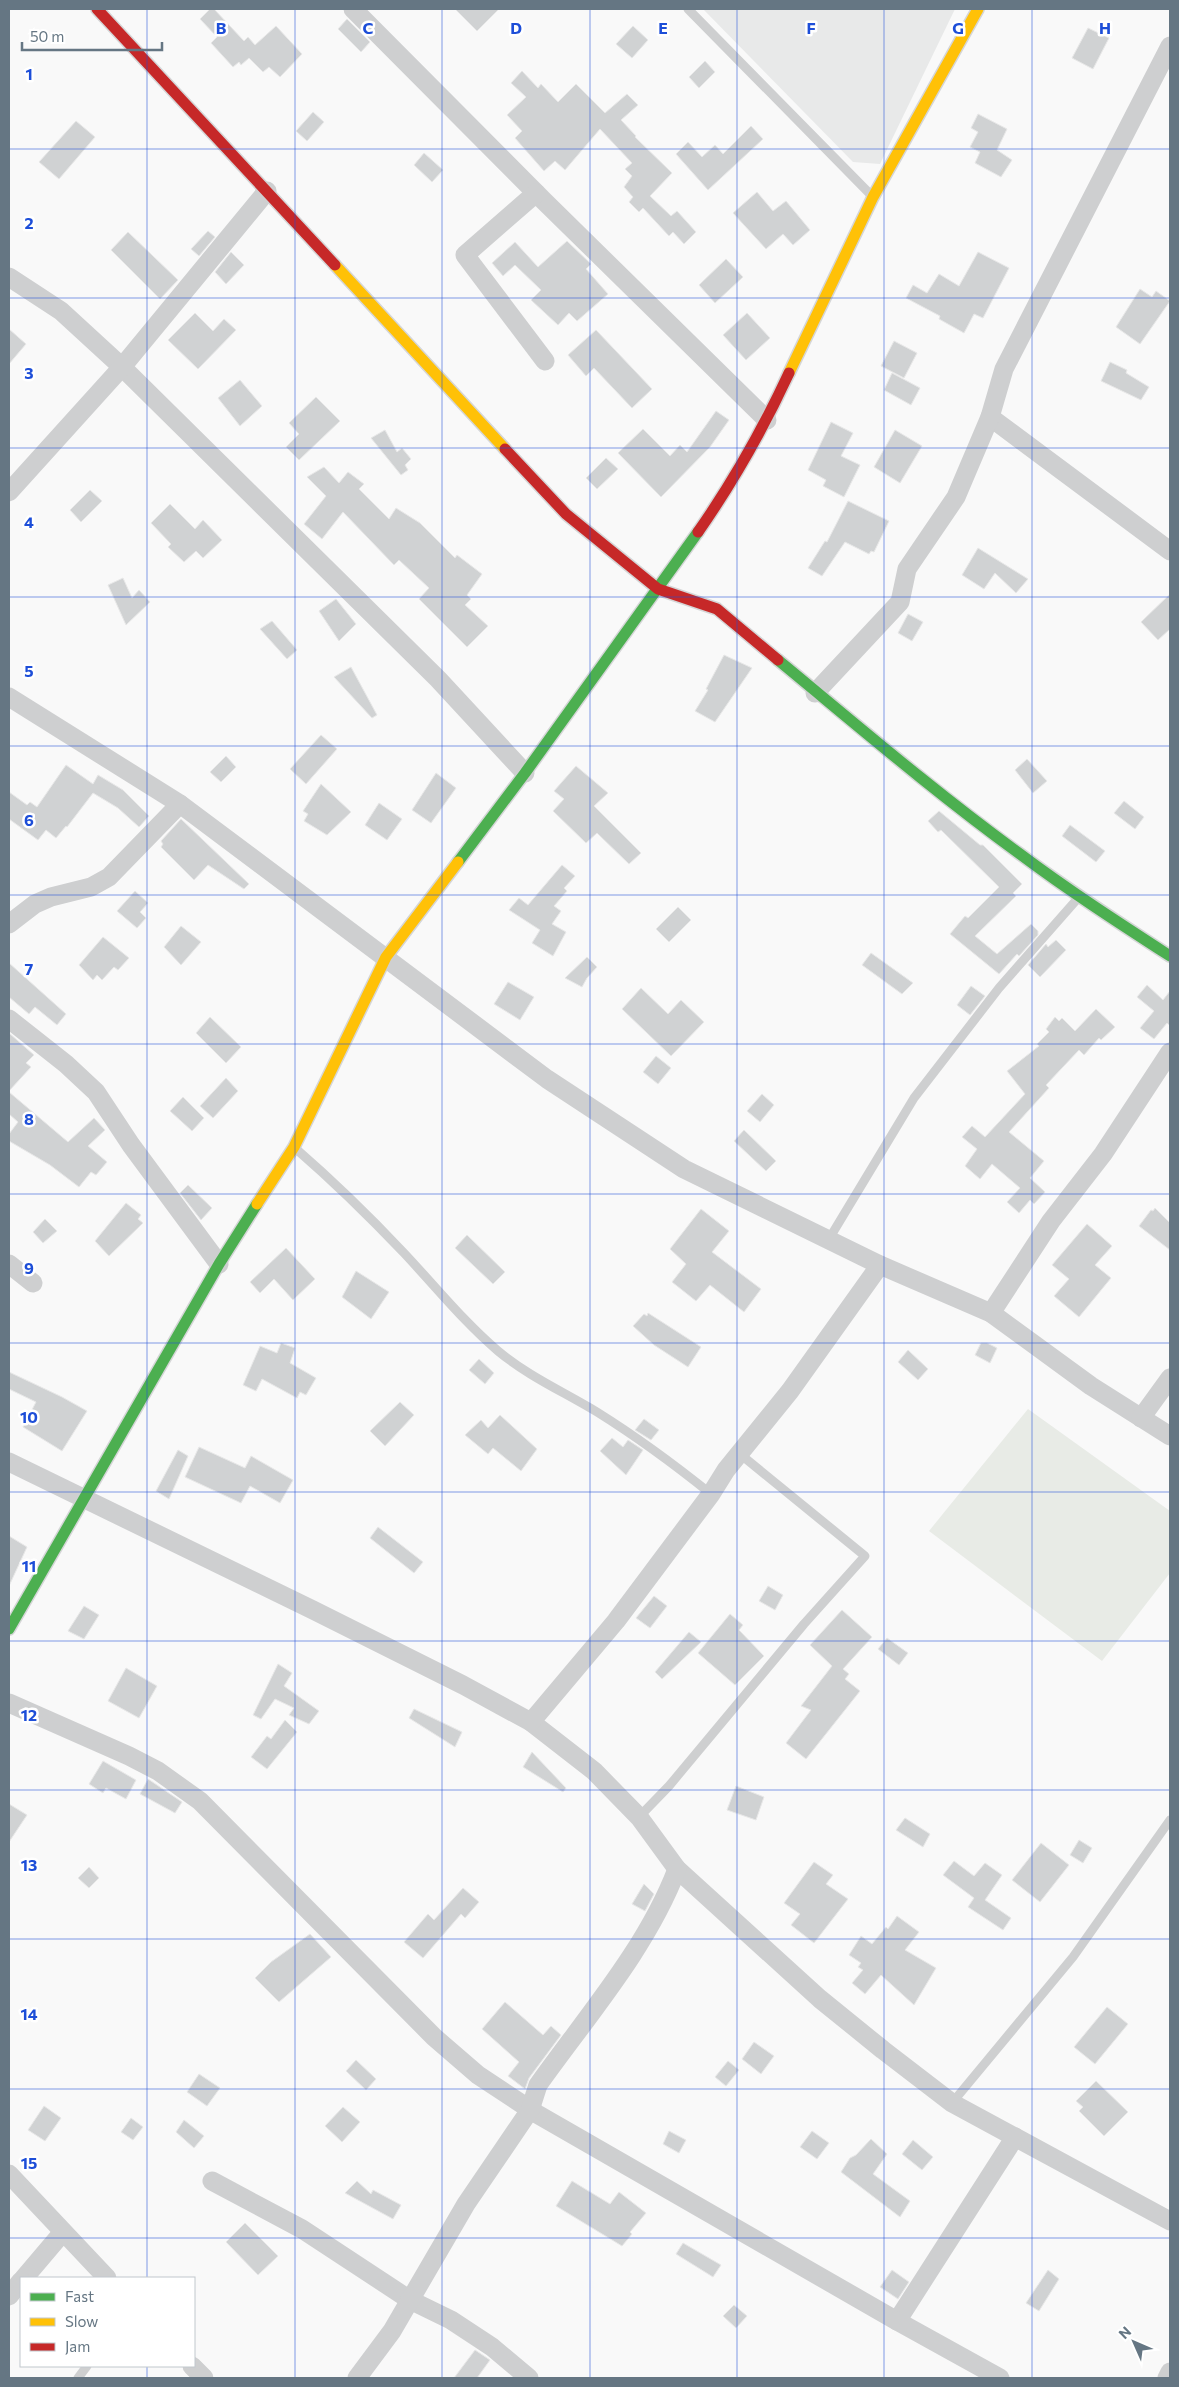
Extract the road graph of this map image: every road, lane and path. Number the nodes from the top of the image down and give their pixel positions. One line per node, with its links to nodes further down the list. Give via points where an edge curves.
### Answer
1 (97, 9): 6 (street)
2 (353, 9): 7 (street)
3 (688, 9): 8 (lane)
4 (978, 9): 8 (street)
5 (1170, 46): 12 (street, via 1004,369)
6 (266, 192): 11 (street); 16 (street, via 566,514)
7 (536, 193): 10 (street, via 465,255); 13 (street)
8 (873, 198): 13 (street)
9 (9, 277): 11 (street, via 61,311)
10 (545, 361)
11 (122, 367): 14 (street); 19 (street, via 438,679)
12 (990, 417): 15 (street); 17 (street, via 956,497 907,569 900,602)
13 (767, 420): 16 (street, via 720,499)
14 (9, 492)
15 (1170, 551)
16 (658, 588): 17 (street, via 717,609); 19 (street)
17 (816, 693): 21 (street, via 929,785)
18 (9, 697): 20 (street)
19 (525, 773): 24 (street)
20 (180, 804): 22 (street, via 101,882 51,897); 24 (street)
21 (1080, 896): 23 (street); 28 (lane, via 999,988 914,1098)
22 (9, 924)
23 (1170, 956)
24 (386, 957): 27 (street); 28 (street, via 546,1079 684,1169)
25 (9, 1019): 30 (street, via 96,1092)
26 (1170, 1052): 33 (street, via 1103,1154 1051,1221)
27 (294, 1147): 30 (street); 39 (lane, via 366,1215 465,1321 499,1352 530,1374 610,1420)
28 (829, 1239): 31 (street)
29 (9, 1264): 32 (street)
30 (219, 1264): 40 (street)
31 (880, 1265): 33 (street); 37 (street, via 790,1392)
32 (33, 1283)
33 (991, 1313): 35 (street)
34 (1170, 1378): 35 (street)
35 (1141, 1418): 36 (street)
36 (1170, 1436)
37 (740, 1454): 39 (street); 44 (lane, via 866,1556)
38 (9, 1462): 40 (street)
39 (711, 1494): 43 (street, via 616,1621)
40 (85, 1499): 41 (street); 43 (street, via 463,1685)
41 (9, 1629)
42 (9, 1704): 48 (street, via 129,1756 158,1771 200,1801 434,2037 478,2075)
43 (531, 1722): 44 (street, via 587,1765)
44 (639, 1817): 46 (street)
45 (1170, 1820): 47 (lane, via 1073,1957)
46 (677, 1868): 47 (street, via 820,1999); 48 (street, via 668,1893 631,1957 538,2086)
47 (952, 2103): 49 (street)
48 (530, 2110): 58 (street, via 466,2204); 59 (street)
49 (1015, 2137): 52 (street); 59 (street)
50 (9, 2174): 53 (street)
51 (212, 2182): 58 (street, via 302,2229)
52 (1170, 2221)
53 (63, 2232): 54 (street); 55 (street)
54 (25, 2277)
55 (107, 2277)
56 (20, 2283): 57 (street)
57 (9, 2296)
58 (410, 2300): 65 (street, via 378,2352); 66 (street, via 431,2309 492,2347)
59 (897, 2321): 67 (street)
60 (86, 2367): 63 (lane)
61 (193, 2367): 64 (street)
62 (1170, 2372): 68 (street)
63 (78, 2378)
64 (204, 2378)
65 (357, 2378)
66 (529, 2378)
67 (1000, 2378)
68 (1167, 2378)

